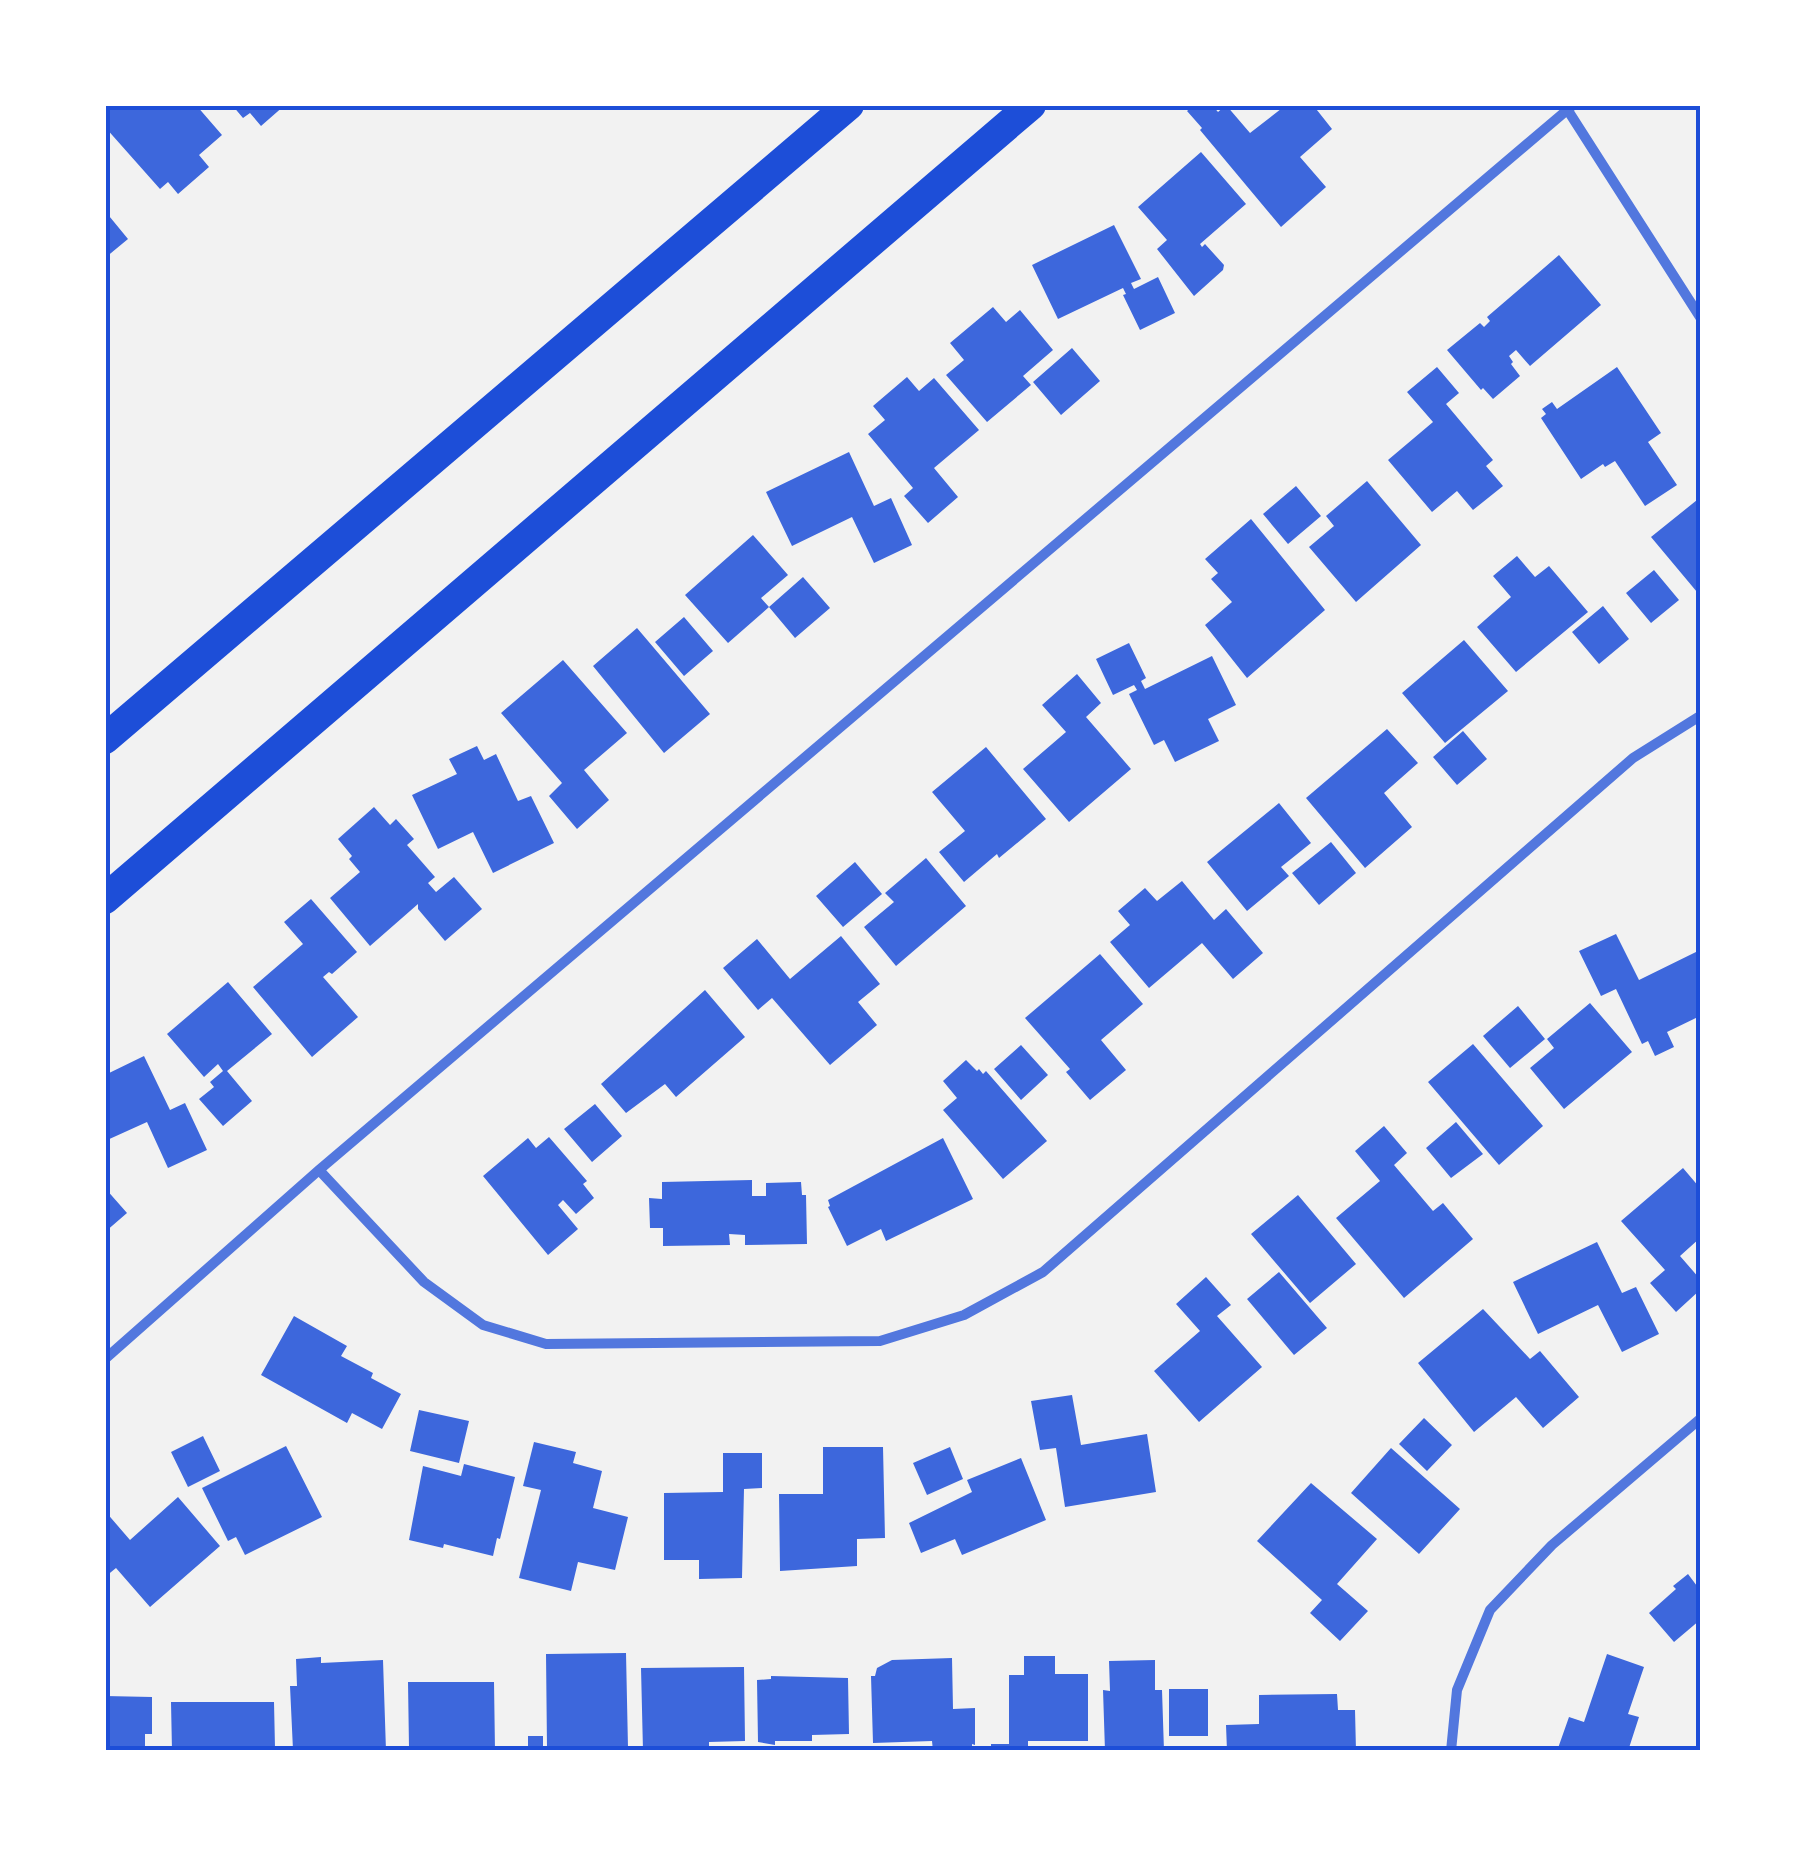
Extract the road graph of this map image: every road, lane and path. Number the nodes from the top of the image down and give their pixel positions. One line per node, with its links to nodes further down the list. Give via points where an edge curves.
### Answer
1 (849, 105): 6 (highway)
2 (1031, 105): 7 (highway)
3 (1570, 107): 4 (street); 8 (street)
4 (1700, 317)
5 (1700, 716): 8 (street, via 1634,758 1043,1272 964,1315 880,1341 546,1344 483,1324 424,1282)
6 (105, 739)
7 (105, 899)
8 (319, 1170): 9 (street)
9 (105, 1358)
10 (1700, 1419): 11 (street, via 1552,1545 1490,1610 1457,1690)
11 (1451, 1751)

